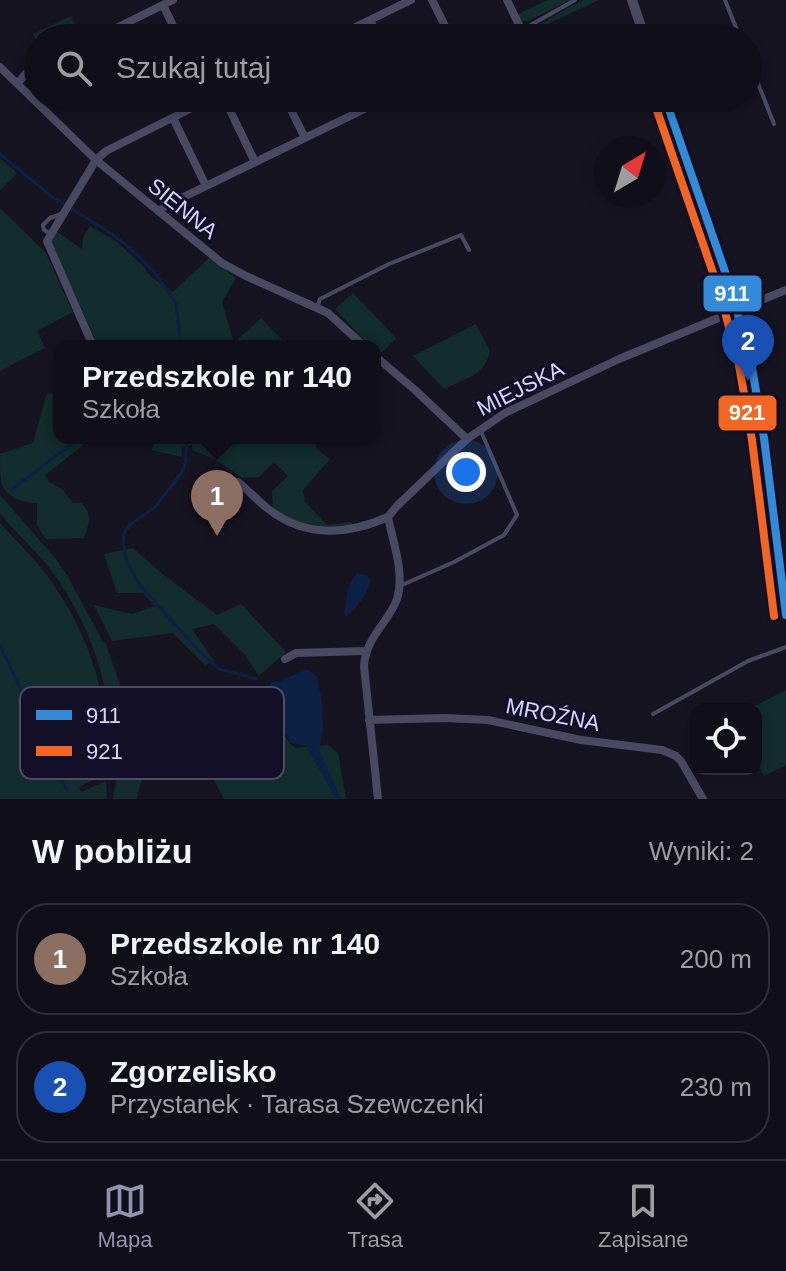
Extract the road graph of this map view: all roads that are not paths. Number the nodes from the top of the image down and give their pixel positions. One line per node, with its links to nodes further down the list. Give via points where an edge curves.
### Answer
1 (173, 0): 8 (street)
2 (411, 0): 9 (street)
3 (432, 0): 14 (street)
4 (507, 0): 15 (street)
5 (575, 0): 16 (lane)
6 (632, 0): 17 (street)
7 (725, 0): 18 (lane)
8 (163, 5): 10 (street); 11 (street)
9 (370, 20): 12 (street); 13 (street)
10 (124, 24)
11 (172, 24)
12 (362, 24)
13 (372, 24)
14 (444, 24)
15 (519, 24)
16 (534, 24)
17 (640, 24)
18 (734, 24)
19 (0, 67): 21 (street, SIENNA)
20 (24, 76): 21 (street)
21 (18, 83): 22 (street, SIENNA)
22 (24, 89)
23 (762, 94): 32 (lane)
24 (47, 112): 34 (street, SIENNA)
25 (185, 112): 31 (street)
26 (231, 112): 35 (street)
27 (292, 112): 33 (street)
28 (358, 112): 30 (street)
29 (670, 112): 41 (street)
30 (354, 114): 33 (street)
31 (173, 118): 34 (street); 36 (street)
32 (774, 124)
33 (305, 138): 35 (street)
34 (96, 160): 37 (street, SIENNA); 42 (street, via 47,241)
35 (255, 162): 36 (street)
36 (206, 186): 37 (street)
37 (159, 212): 40 (street, SIENNA, via 228,267)
38 (469, 250): 40 (lane, via 461,235 347,285 320,299)
39 (786, 290): 41 (street, MIEJSKA)
40 (317, 308): 43 (street, SIENNA)
41 (738, 310): 45 (street, MIEJSKA, via 619,359); 50 (street, via 760,412)
42 (90, 340)
43 (358, 340)
44 (381, 361): 46 (street)
45 (480, 428): 46 (street, MIEJSKA); 49 (lane, via 517,515 504,535)
46 (467, 439): 48 (street, MIEJSKA)
47 (238, 482): 48 (street, via 282,518 309,528 348,530)
48 (388, 517): 49 (street)
49 (400, 586): 52 (street, via 395,604)
50 (786, 615)
51 (786, 647): 54 (lane, via 748,661)
52 (365, 651): 53 (street, via 296,653); 55 (street)
53 (285, 659)
54 (653, 714)
55 (369, 720): 56 (street); 57 (street, MROŹNA, via 488,720 662,750 681,761)
56 (378, 799)
57 (703, 799)

